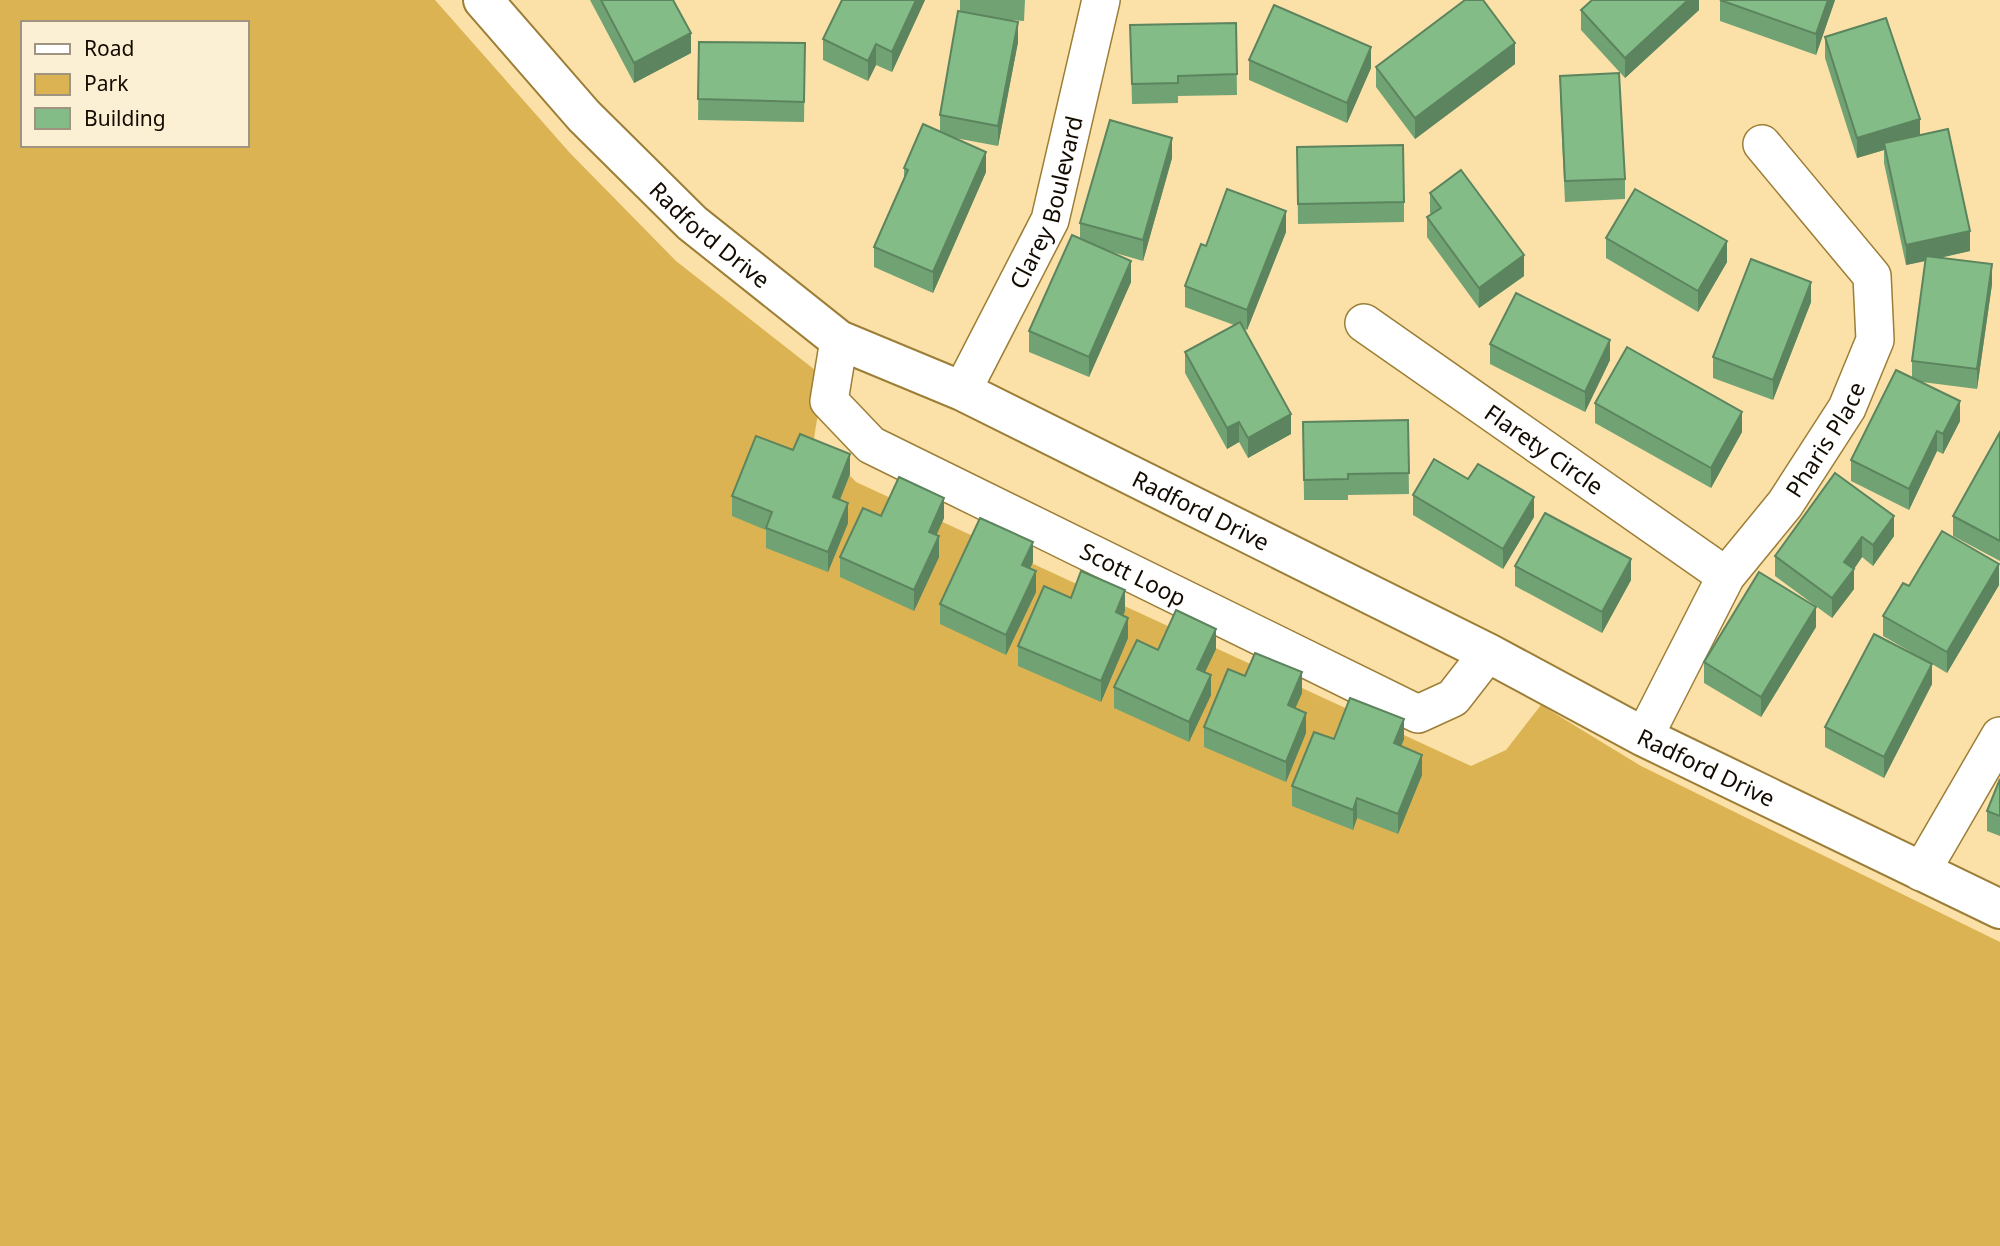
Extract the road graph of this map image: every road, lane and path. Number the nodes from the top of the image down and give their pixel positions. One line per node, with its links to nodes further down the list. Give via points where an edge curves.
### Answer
1 (483, 0): 5 (street, Radford Drive, via 584,116 692,223)
2 (1101, 0): 6 (street, Clarey Boulevard, via 1050,219)
3 (1762, 144): 7 (street, Pharis Place, via 1872,276 1875,340 1847,408 1785,503)
4 (1364, 323): 7 (street, Flarety Circle)
5 (839, 340): 6 (street, Radford Drive); 8 (street, Scott Loop, via 829,401 872,445 1418,714 1453,698)
6 (962, 391): 8 (street, Radford Drive)
7 (1726, 576): 10 (street, Pharis Place)
8 (1488, 653): 10 (street, Radford Drive)
9 (2000, 736): 11 (street)
10 (1644, 737): 11 (street, Radford Drive)
11 (1921, 872): 12 (street, Radford Drive)
12 (2000, 909)

